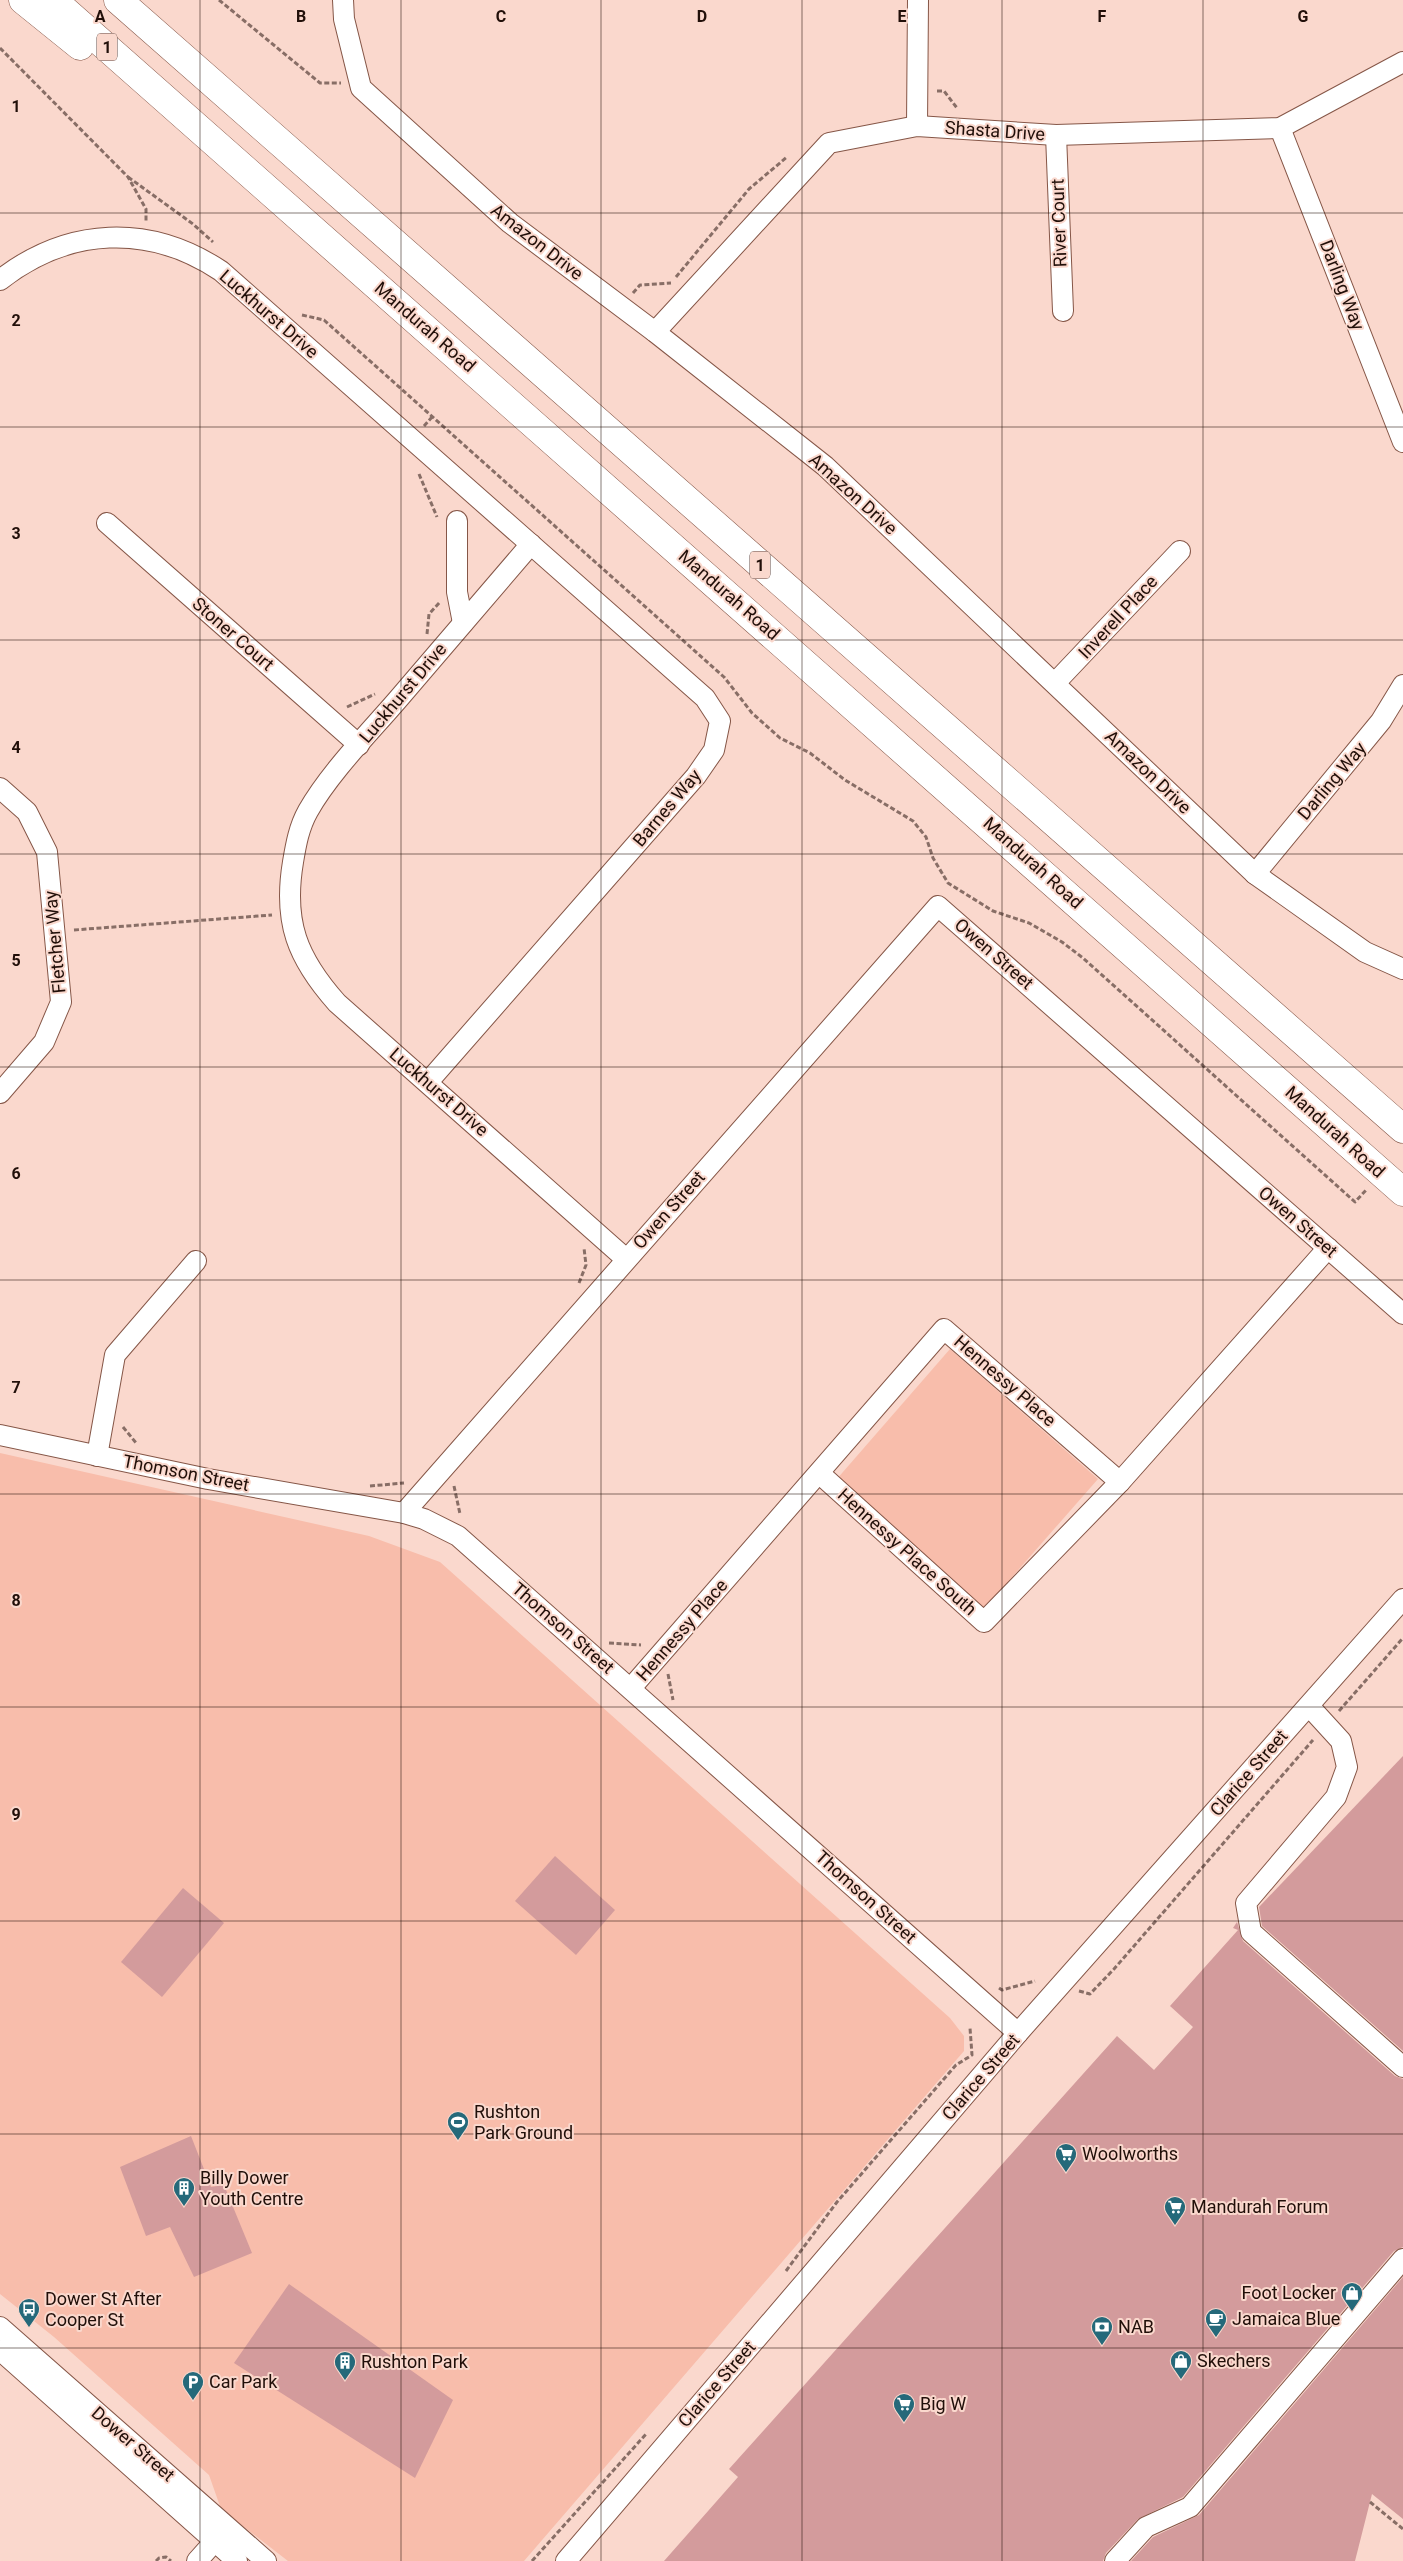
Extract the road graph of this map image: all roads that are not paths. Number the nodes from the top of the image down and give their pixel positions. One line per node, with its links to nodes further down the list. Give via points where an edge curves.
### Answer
1 (23, 0): 7 (highway, via 70,40)
2 (53, 0): 7 (highway, Mandurah Road / 1)
3 (118, 0): 28 (highway, 1)
4 (343, 0): 13 (street, Amazon Drive, via 344,19 360,88 510,223)
5 (918, 0): 8 (street)
6 (1403, 62): 9 (street, Shasta Drive)
7 (161, 94): 29 (highway, Mandurah Road / 1)
8 (917, 126): 10 (street, Shasta Drive); 13 (street, Shasta Drive, via 829,143)
9 (1280, 128): 10 (street, Shasta Drive); 14 (street, Darling Way)
10 (1056, 134): 12 (street, River Court)
11 (0, 280): 17 (street, Luckhurst Drive, via 19,266 68,245 118,237 140,238 200,257 221,271)
12 (1063, 311)
13 (655, 332): 20 (street, Amazon Drive, via 825,466)
14 (1403, 442)
15 (448, 522): 19 (street)
16 (107, 523): 22 (street, Stoner Court)
17 (531, 544): 19 (street, Luckhurst Drive); 26 (street, Barnes Way, via 705,698 720,721 714,750 696,776)
18 (1180, 551): 20 (street, Inverell Place)
19 (464, 623): 22 (street, Luckhurst Drive)
20 (1055, 683): 24 (street, Amazon Drive)
21 (1403, 685): 24 (street, Darling Way, via 1382,721)
22 (359, 745): 26 (street, Luckhurst Drive, via 307,812 294,854 289,889 290,914 301,954 316,979 337,1003)
23 (0, 788): 27 (street, Fletcher Way, via 27,812 47,852 62,1002 44,1042)
24 (1255, 874): 25 (street, Amazon Drive, via 1365,952)
25 (1403, 969)
26 (428, 1082): 31 (street, Luckhurst Drive)
27 (0, 1094)
28 (1403, 1129)
29 (1403, 1192)
30 (1328, 1248): 31 (street, Owen Street, via 938,906); 33 (street, Owen Street); 37 (street)
31 (626, 1259): 38 (street)
32 (196, 1260): 35 (street, via 115,1355)
33 (1403, 1314)
34 (0, 1435): 35 (street, Thomson Street)
35 (97, 1456): 38 (street, Thomson Street)
36 (820, 1472): 37 (street, Hennessy Place South, via 984,1622); 37 (street, Hennessy Place, via 944,1329); 40 (street, Hennessy Place)
37 (1120, 1482)
38 (404, 1513): 40 (street, Thomson Street, via 458,1536)
39 (1403, 1598): 41 (street, Clarice Street)
40 (631, 1688): 42 (street, Thomson Street)
41 (1309, 1706): 42 (street, Clarice Street); 43 (street, via 1341,1741 1347,1766 1336,1797 1246,1904 1252,1932)
42 (1018, 2033): 51 (street, Clarice Street)
43 (1403, 2067)
44 (1403, 2259): 52 (street, via 1190,2507 1146,2527)
45 (0, 2327): 47 (street, Dower Street)
46 (0, 2350): 47 (street, Dower Street)
47 (221, 2534): 48 (street); 49 (street, Dower Street); 50 (street, Dower Street)
48 (197, 2561)
49 (237, 2561)
50 (266, 2561)
51 (566, 2561)
52 (1115, 2561)

